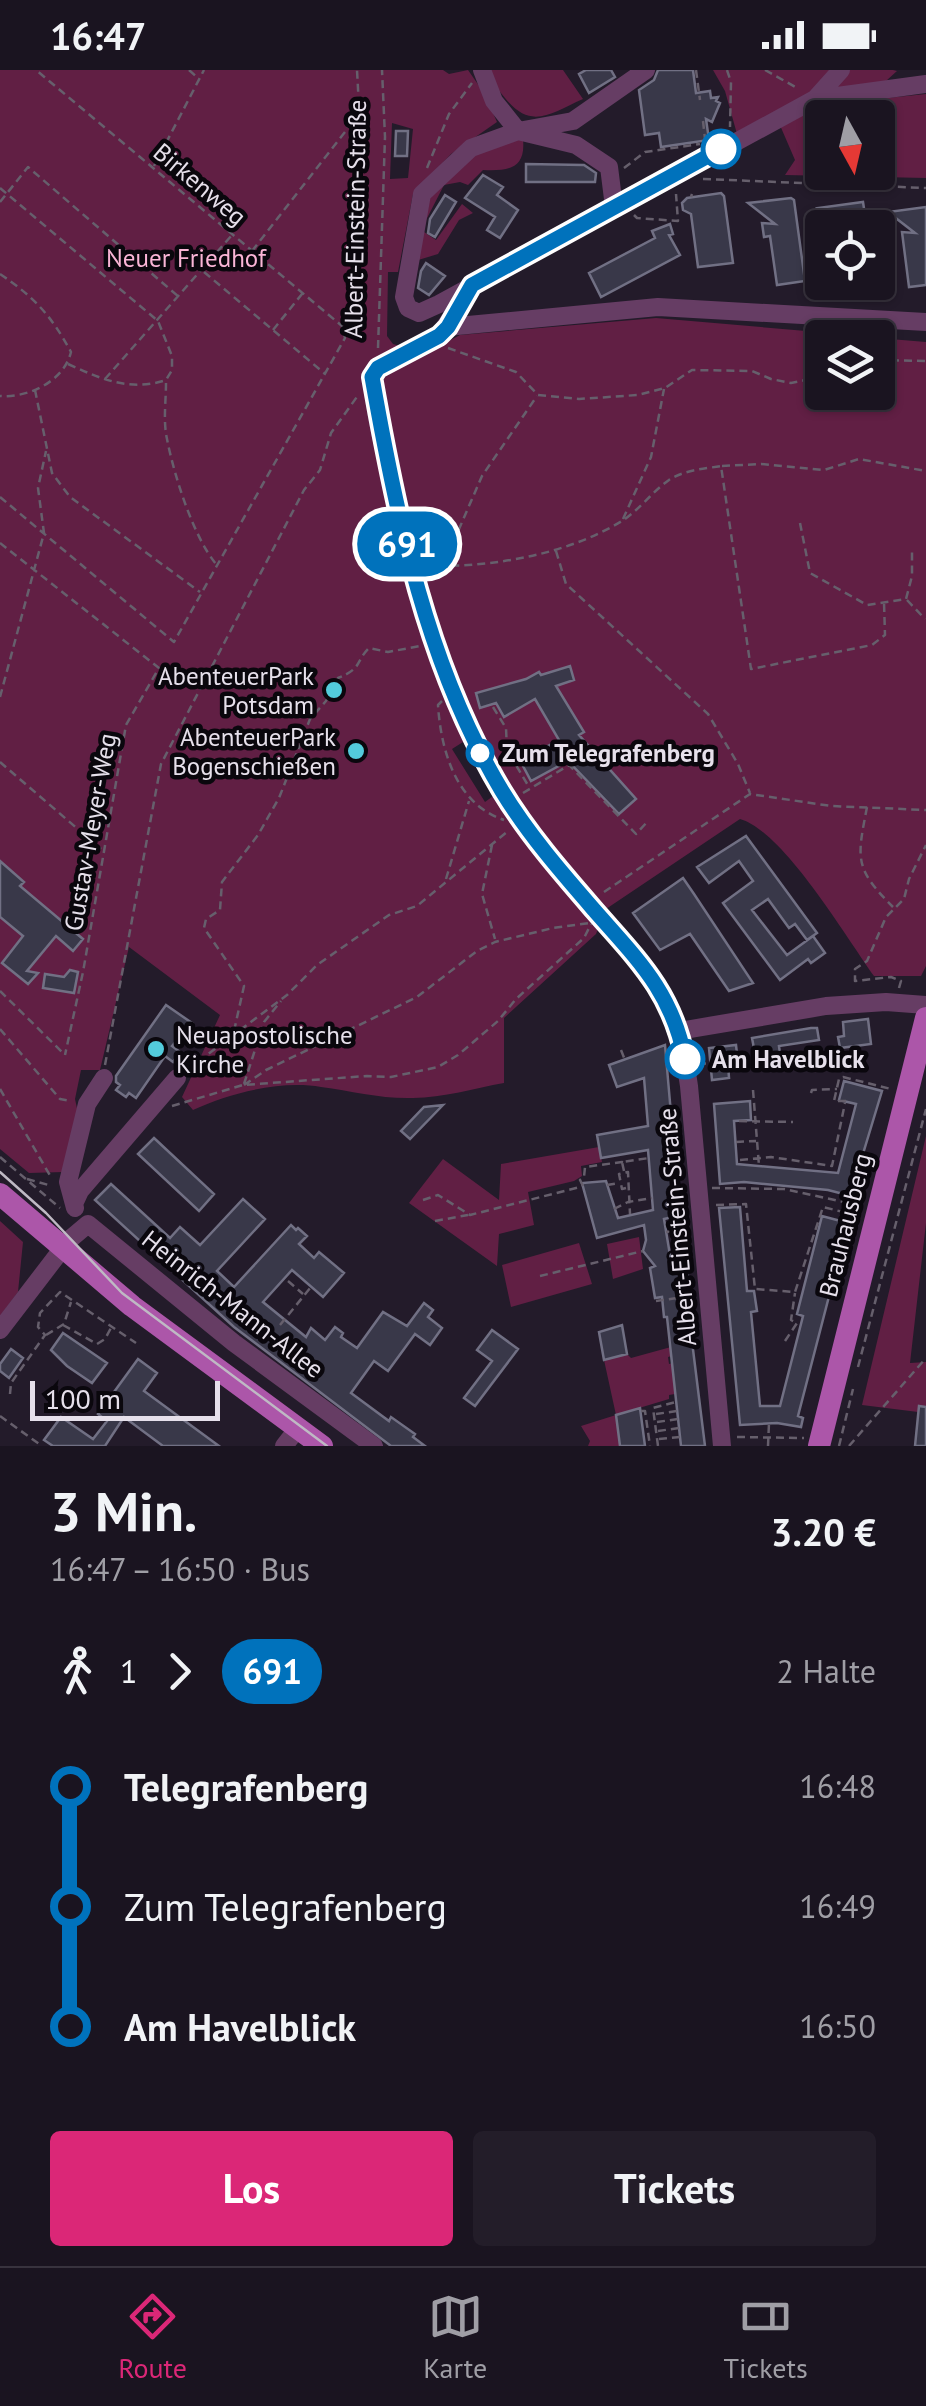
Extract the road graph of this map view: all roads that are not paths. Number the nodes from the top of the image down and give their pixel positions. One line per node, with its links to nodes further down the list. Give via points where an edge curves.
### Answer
1 (481, 70): 8 (street)
2 (646, 70): 8 (street, via 572,122)
3 (841, 70): 7 (street)
4 (918, 70): 6 (street)
5 (926, 84): 6 (street)
6 (900, 88): 7 (street)
7 (815, 98): 9 (street)
8 (518, 131): 9 (street, via 576,145 609,168); 10 (street, via 471,148 422,194 404,296 408,308 418,313)
9 (619, 204): 10 (street)
10 (472, 285): 12 (street)
11 (926, 322): 12 (street, via 658,307)
12 (440, 333): 14 (street, Albert-Einstein-Straße, via 375,373 386,454 436,642 474,740 522,822 655,981)
13 (923, 1008): 14 (street, via 826,1006); 24 (main road, Brauhausberg, via 875,1220)
14 (679, 1031): 23 (street, Albert-Einstein-Straße)
15 (104, 1078): 18 (street, via 88,1104 68,1182)
16 (177, 1078): 18 (street)
17 (0, 1194): 20 (main road)
18 (69, 1208): 19 (street)
19 (81, 1227): 20 (street); 26 (street, Heinrich-Mann-Allee, via 93,1226 234,1343)
20 (63, 1248): 21 (street); 22 (main road)
21 (0, 1330)
22 (291, 1437): 25 (main road)
23 (721, 1442)
24 (811, 1442)
25 (322, 1446)
26 (374, 1446)

